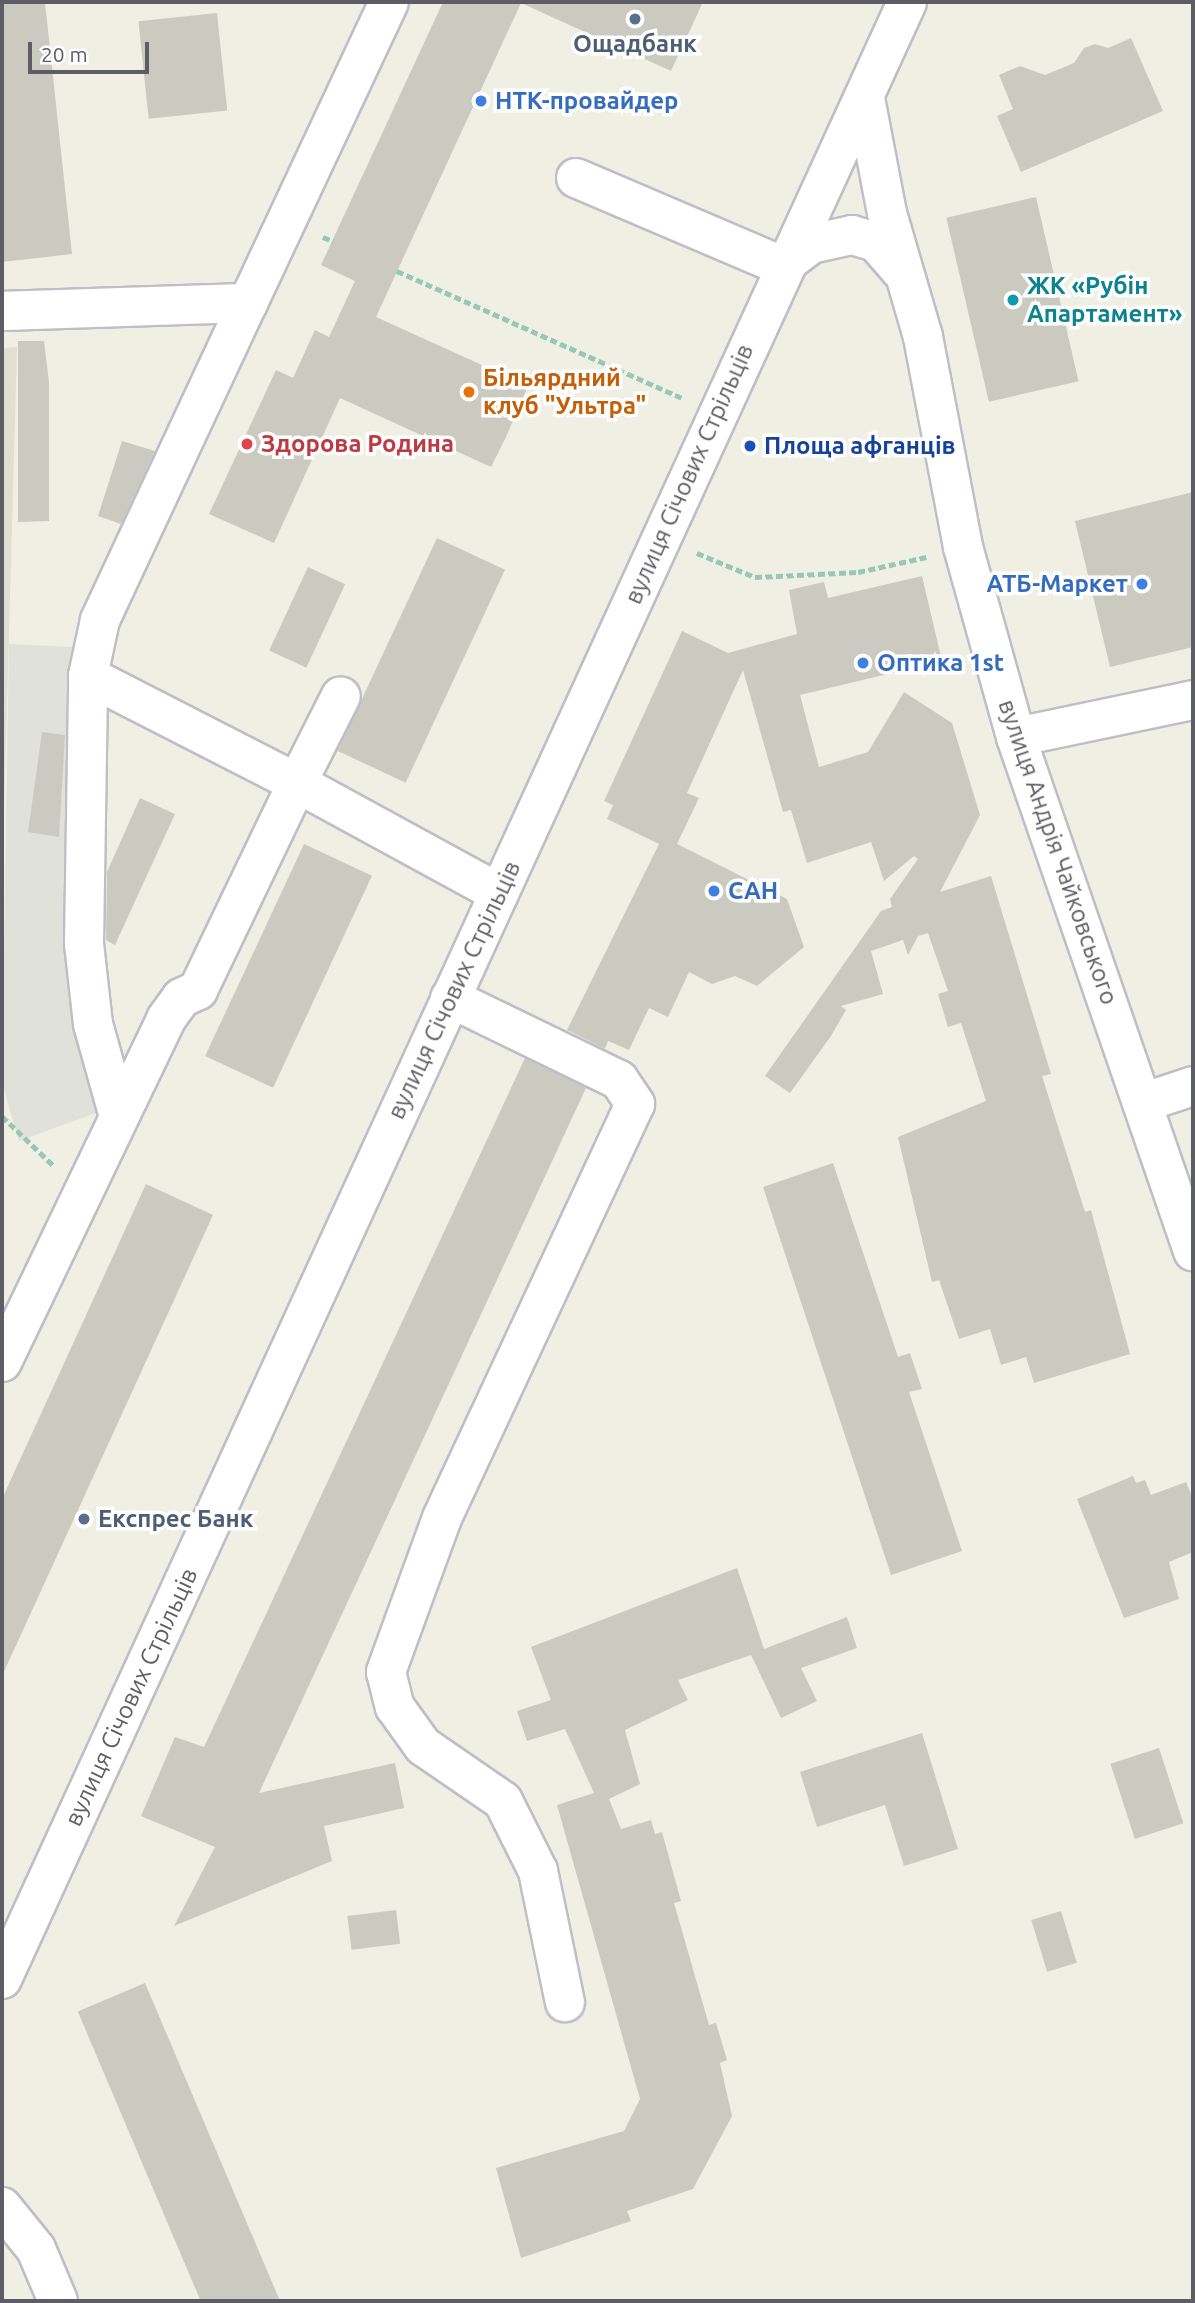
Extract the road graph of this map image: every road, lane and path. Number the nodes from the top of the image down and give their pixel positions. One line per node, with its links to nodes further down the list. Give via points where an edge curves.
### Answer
1 (389, 2): 8 (street)
2 (907, 2): 3 (street, вулиця Січових Стрільців)
3 (865, 99): 5 (street, вулиця Січових Стрільців); 7 (street, вулиця Андрія Чайковського)
4 (576, 178): 5 (street)
5 (782, 266): 7 (street, вулиця Андрія Чайковського, via 811,244 852,235 876,242); 10 (street, вулиця Січових Стрільців)
6 (397, 271): 10 (path)
7 (902, 273): 12 (street, вулиця Андрія Чайковського, via 923,337)
8 (248, 303): 9 (street); 13 (street, via 100,620)
9 (2, 311)
10 (716, 413): 11 (street, вулиця Січових Стрільців)
11 (662, 535): 12 (path, via 724,567 755,576 858,572); 18 (street, вулиця Січових Стрільців)
12 (963, 547): 16 (street, вулиця Андрія Чайковського)
13 (88, 676): 17 (street); 23 (street, via 84,943 93,1024)
14 (341, 696): 17 (street)
15 (1193, 700): 16 (street)
16 (1016, 737): 21 (street, вулиця Андрія Чайковського)
17 (297, 783): 18 (street); 23 (street, via 198,990 174,1005)
18 (499, 893): 19 (street, вулиця Січових Стрільців)
19 (450, 998): 27 (street, вулиця Січових Стрільців); 28 (street, via 618,1080 635,1104 442,1518 386,1672 395,1707 423,1746 503,1801 538,1871)
20 (1193, 1086): 21 (street)
21 (1142, 1103): 25 (street, вулиця Андрія Чайковського)
22 (2, 1116): 24 (path, via 47,1162)
23 (119, 1117): 24 (street)
24 (85, 1180): 26 (street)
25 (1193, 1251)
26 (2, 1362)
27 (2, 1979)
28 (565, 2002)
29 (2, 2207): 30 (street, via 36,2249)
30 (58, 2301)

